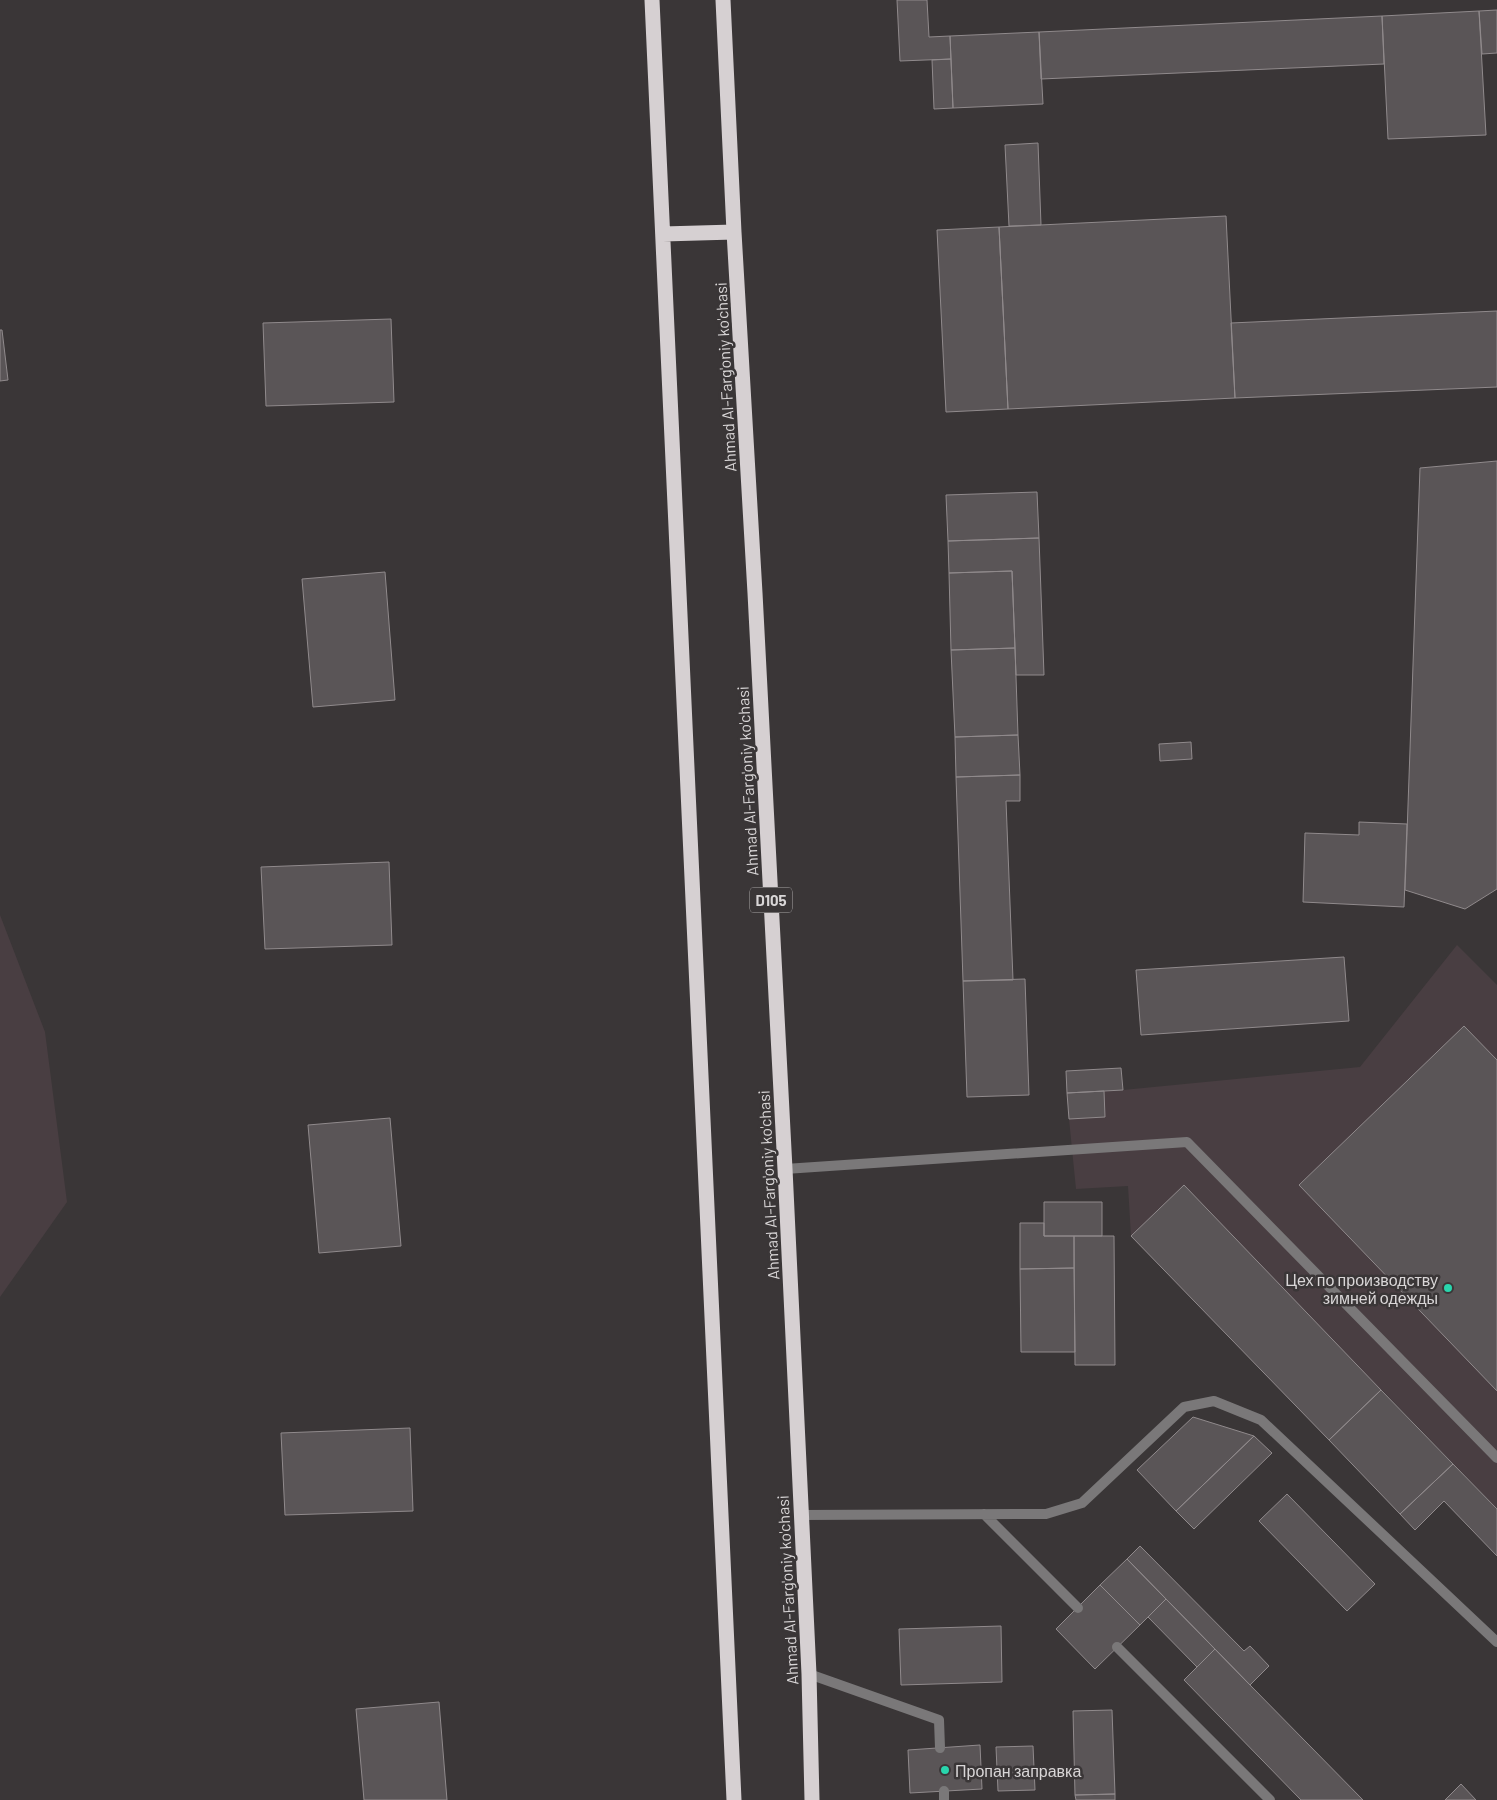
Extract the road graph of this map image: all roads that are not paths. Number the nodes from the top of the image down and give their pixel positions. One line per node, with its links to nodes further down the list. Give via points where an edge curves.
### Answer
1 (652, 0): 4 (highway)
2 (723, 0): 3 (highway, Ahmad Al-Farg'oniy ko'chasi / D105)
3 (734, 232): 4 (highway); 5 (highway, Ahmad Al-Farg'oniy ko'chasi / D105)
4 (663, 234): 14 (highway)
5 (785, 1169): 6 (lane, via 1187,1142); 8 (highway, Ahmad Al-Farg'oniy ko'chasi / D105)
6 (1497, 1458)
7 (984, 1514): 8 (lane); 9 (lane); 10 (lane, via 1046,1514 1082,1503 1184,1407 1214,1401 1261,1420)
8 (801, 1515): 12 (highway, Ahmad Al-Farg'oniy ko'chasi / D105)
9 (1078, 1608)
10 (1497, 1642)
11 (1118, 1648): 16 (lane)
12 (809, 1674): 13 (lane, via 939,1720); 15 (highway, Ahmad Al-Farg'oniy ko'chasi / D105)
13 (940, 1748)
14 (734, 1800)
15 (812, 1800)
16 (1270, 1800)

